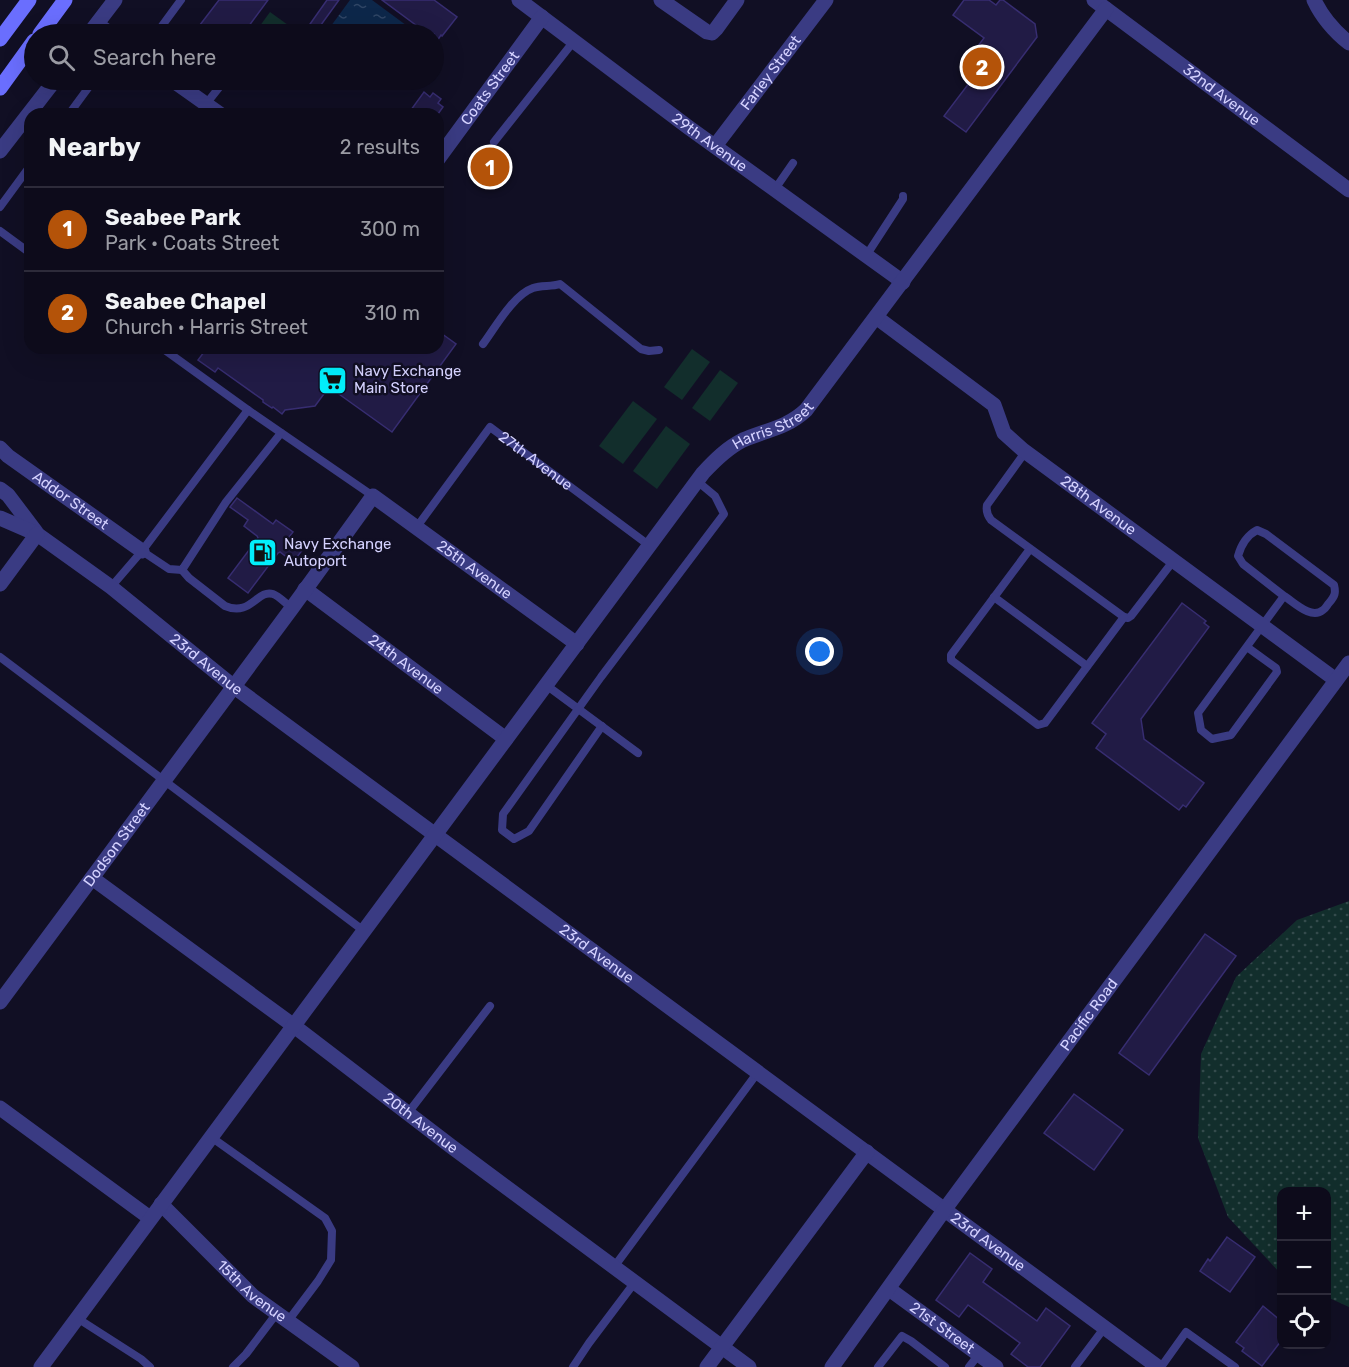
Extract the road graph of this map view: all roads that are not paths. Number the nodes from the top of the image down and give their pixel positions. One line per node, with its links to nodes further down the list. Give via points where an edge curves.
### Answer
1 (29, 0): 15 (main road)
2 (65, 0): 12 (main road)
3 (115, 0): 13 (street)
4 (182, 0): 14 (lane)
5 (519, 0): 11 (street, 29th Avenue)
6 (661, 0): 7 (street, via 712,33)
7 (736, 0)
8 (826, 0): 30 (street, Farley Street)
9 (1314, 0): 17 (street, via 1324,18)
10 (1100, 5): 36 (street, 32nd Avenue); 42 (street, Harris Street)
11 (542, 17): 16 (street, 29th Avenue); 32 (street, Coats Street)
12 (47, 24)
13 (97, 24)
14 (164, 24)
15 (0, 39)
16 (574, 41): 29 (lane); 30 (street, 29th Avenue)
17 (1349, 43)
18 (24, 55): 19 (main road)
19 (0, 88)
20 (47, 90): 25 (street)
21 (87, 90): 26 (lane)
22 (186, 90): 24 (street)
23 (217, 90): 24 (lane)
24 (206, 104): 27 (street)
25 (33, 108)
26 (73, 108)
27 (212, 108)
28 (24, 120): 31 (street)
29 (494, 142)
30 (715, 146): 35 (street, 29th Avenue)
31 (0, 151)
32 (444, 151)
33 (794, 164): 35 (lane)
34 (24, 174): 38 (lane)
35 (775, 189): 41 (street, 29th Avenue)
36 (1349, 190)
37 (903, 196): 41 (lane)
38 (0, 207)
39 (0, 231): 40 (lane)
40 (24, 248)
41 (866, 256): 42 (street, 29th Avenue)
42 (903, 282): 43 (street, Harris Street)
43 (876, 317): 50 (street, 28th Avenue, via 994,405 1004,433); 51 (street, Harris Street, via 801,414 736,444 717,458)
44 (483, 344): 45 (lane, via 516,298 536,287 560,284 641,349)
45 (659, 350)
46 (170, 354): 47 (lane)
47 (248, 410): 48 (lane); 59 (lane)
48 (281, 433): 53 (lane); 61 (lane, via 226,502)
49 (0, 448): 59 (street, Addor Street)
50 (1026, 451): 58 (lane, via 987,509 991,520); 60 (street, 28th Avenue)
51 (697, 482): 57 (street, Harris Street); 78 (lane, via 715,496 724,514)
52 (0, 489): 56 (street, 23rd Avenue)
53 (373, 496): 55 (street, 25th Avenue); 64 (street, Dodson Street)
54 (0, 518): 56 (street, 23rd Avenue)
55 (416, 528): 57 (lane, 27th Avenue, via 490,428); 70 (street, 25th Avenue)
56 (37, 534): 62 (street); 63 (street, 23rd Avenue)
57 (650, 546): 70 (street, Harris Street)
58 (1030, 549): 66 (lane); 68 (lane)
59 (142, 551): 61 (lane, via 169,569); 63 (lane)
60 (1174, 560): 68 (lane, via 1131,616); 69 (street, 28th Avenue)
61 (182, 570): 67 (lane, via 231,609 249,606 265,594 272,594)
62 (2, 578)
63 (111, 587): 77 (street, 23rd Avenue)
64 (305, 589): 67 (street, Dodson Street); 80 (street, 24th Avenue)
65 (1284, 596): 65 (lane, via 1242,564 1238,556 1240,546 1250,533 1257,530 1266,534 1334,585 1336,592 1322,612 1315,614); 69 (lane)
66 (994, 597): 74 (lane); 74 (lane, via 951,655 962,670 1038,725 1045,723)
67 (292, 608): 77 (street, Dodson Street)
68 (1124, 618): 74 (lane)
69 (1263, 626): 71 (lane); 75 (street, 28th Avenue)
70 (577, 644): 76 (street, Harris Street)
71 (1247, 647): 71 (lane, via 1198,713 1200,728 1212,739 1231,735 1277,672)
72 (0, 657): 82 (lane)
73 (1349, 663): 75 (street, Pacific Road)
74 (1087, 666)
75 (1336, 680): 95 (street, Pacific Road)
76 (546, 685): 78 (lane); 80 (street, Harris Street)
77 (233, 686): 82 (street, Dodson Street); 83 (street, 23rd Avenue)
78 (579, 709): 79 (lane); 79 (lane, via 503,814 502,830 514,839 529,831)
79 (602, 726): 81 (lane)
80 (506, 739): 83 (street, Harris Street)
81 (638, 753)
82 (163, 781): 84 (street, Dodson Street); 85 (lane)
83 (435, 836): 85 (street, Harris Street); 89 (street, 23rd Avenue)
84 (92, 878): 86 (street, Dodson Street); 88 (street, 20th Avenue)
85 (364, 931): 88 (street, Harris Street)
86 (0, 1002)
87 (490, 1006): 91 (lane)
88 (294, 1026): 91 (street, 20th Avenue); 92 (street, Harris Street)
89 (758, 1072): 93 (street, 23rd Avenue); 97 (lane)
90 (0, 1108): 96 (street)
91 (408, 1113): 97 (street, 20th Avenue)
92 (211, 1137): 94 (street, Harris Street); 100 (lane, via 325,1218 332,1231 331,1260 318,1281)
93 (867, 1152): 95 (street, 23rd Avenue); 103 (street)
94 (161, 1204): 96 (street, Harris Street); 100 (street, 15th Avenue, via 253,1296)
95 (945, 1209): 99 (street, Pacific Road); 102 (street, 23rd Avenue)
96 (150, 1218): 101 (street, Harris Street)
97 (614, 1267): 98 (street, 20th Avenue)
98 (635, 1282): 103 (street, 20th Avenue); 109 (lane)
99 (889, 1289): 104 (street, 21st Street); 112 (street, Pacific Road)
100 (282, 1317): 107 (lane); 108 (street, 15th Avenue)
101 (77, 1318): 105 (street, Harris Street); 106 (lane)
102 (1105, 1327): 117 (lane); 118 (street, 23rd Avenue)
103 (722, 1347): 110 (street); 111 (street, 20th Avenue)
104 (979, 1354): 115 (lane); 116 (street, 21st Street)
105 (41, 1367)
106 (150, 1367)
107 (234, 1367)
108 (352, 1367)
109 (573, 1367)
110 (706, 1367)
111 (748, 1367)
112 (832, 1367)
113 (878, 1367): 114 (lane, via 902,1336)
114 (945, 1367)
115 (969, 1367)
116 (996, 1367)
117 (1075, 1367)
118 (1159, 1367): 119 (lane, via 1186,1332)
119 (1235, 1367)

